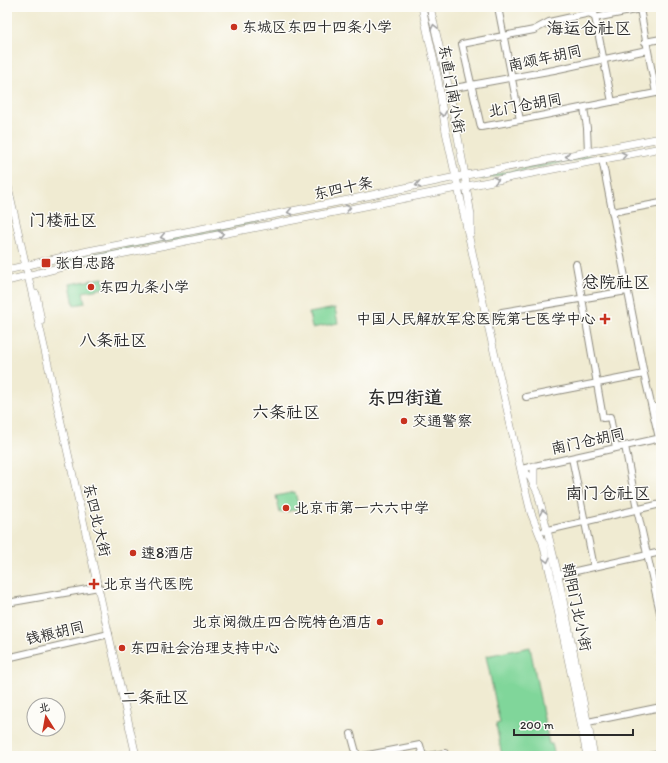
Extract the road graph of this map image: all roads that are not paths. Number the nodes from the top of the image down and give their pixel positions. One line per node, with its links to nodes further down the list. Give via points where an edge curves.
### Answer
1 (422, 7): 26 (main road, 东直门南小街, one-way to 26)
2 (430, 7): 15 (main road, 东直门南小街, one-way to 2)
3 (498, 7): 8 (street)
4 (593, 7): 7 (street)
5 (650, 7): 6 (street, 北门仓胡同)
6 (640, 9): 7 (street, 北门仓胡同); 10 (street)
7 (595, 18): 8 (street, 北门仓胡同, via 590,13 549,22 534,30); 12 (street)
8 (504, 35): 13 (street); 14 (street, 北门仓胡同, via 462,44)
9 (661, 39): 10 (street)
10 (646, 42): 11 (street)
11 (647, 50): 12 (street, 南颂年胡同); 16 (street)
12 (604, 59): 13 (street, 南颂年胡同); 17 (street)
13 (512, 78): 14 (street, 南颂年胡同); 19 (street)
14 (472, 86): 15 (street, 南颂年胡同); 19 (street, 北门仓胡同, via 481,127)
15 (449, 89): 24 (main road, 东直门南小街)
16 (658, 93): 17 (street, 北门仓胡同)
17 (612, 102): 18 (street, 北门仓胡同)
18 (584, 108): 19 (street, 北门仓胡同); 22 (street)
19 (520, 120)
20 (661, 138): 22 (main road, 东四十条)
21 (661, 148): 23 (main road, 东四十条, one-way to 21)
22 (588, 152): 24 (main road, 东四十条, one-way to 24)
23 (602, 159): 28 (main road, 东四十条, one-way to 23); 31 (street)
24 (465, 175): 26 (main road, 东四十条); 28 (main road, 东直门南小街)
25 (7, 176): 34 (main road, 东四北大街, via 14,194)
26 (456, 176): 29 (main road, 东直门南小街); 34 (main road, 东四十条, one-way to 34)
27 (7, 182): 34 (main road, 东四北大街)
28 (466, 186): 29 (main road, 东四十条); 32 (main road, 朝阳门北小街, via 471,215)
29 (458, 187): 32 (main road, 朝阳门北小街); 36 (main road, 东四十条, one-way to 29)
30 (661, 203): 31 (street)
31 (612, 212): 38 (street)
32 (471, 248): 51 (main road, 朝阳门北小街)
33 (576, 264): 39 (street)
34 (27, 265): 35 (main road); 36 (main road, 东四北大街)
35 (7, 270)
36 (30, 274): 37 (main road); 61 (main road, 东四北大街, via 36,314)
37 (7, 281)
38 (628, 291): 39 (street); 41 (street)
39 (582, 299): 40 (street); 42 (street)
40 (502, 312)
41 (644, 374): 42 (street); 45 (street)
42 (596, 382): 43 (street); 48 (street, via 603,418 610,417)
43 (526, 397)
44 (661, 406): 45 (street)
45 (652, 408): 46 (street)
46 (660, 438): 47 (street, 南门仓胡同)
47 (625, 446): 48 (street, 南门仓胡同); 54 (street)
48 (616, 448): 49 (street, 南门仓胡同)
49 (572, 458): 50 (street, 南门仓胡同); 55 (street)
50 (534, 466): 51 (street, 南门仓胡同); 52 (main road)
51 (521, 469): 52 (main road, 朝阳门北小街); 56 (main road, 朝阳门北小街, via 531,512)
52 (534, 484): 56 (main road, 朝阳门北小街, one-way to 52, via 538,493)
53 (661, 504): 54 (street)
54 (637, 509): 55 (street); 58 (street)
55 (585, 521): 56 (street); 59 (street)
56 (544, 531): 60 (main road, 朝阳门北小街); 67 (main road, 朝阳门北小街, one-way to 67, via 551,577)
57 (661, 552): 58 (street)
58 (648, 556): 59 (street); 63 (street)
59 (594, 567): 60 (street)
60 (558, 575): 67 (main road, 朝阳门北小街)
61 (99, 587): 62 (street); 64 (main road, 东四北大街)
62 (7, 603)
63 (661, 617)
64 (109, 634): 65 (street, 钱粮胡同); 70 (main road, 东四北大街)
65 (7, 658)
66 (661, 707): 67 (street)
67 (584, 723): 76 (main road, 朝阳门北小街); 77 (main road, 朝阳门北小街)
68 (351, 734): 71 (street)
69 (661, 754): 78 (street)
70 (136, 756)
71 (357, 756)
72 (364, 756): 73 (street, via 420,746)
73 (423, 756)
74 (428, 756): 75 (street, via 445,753)
75 (446, 756)
76 (587, 756)
77 (594, 756)
78 (649, 756)

